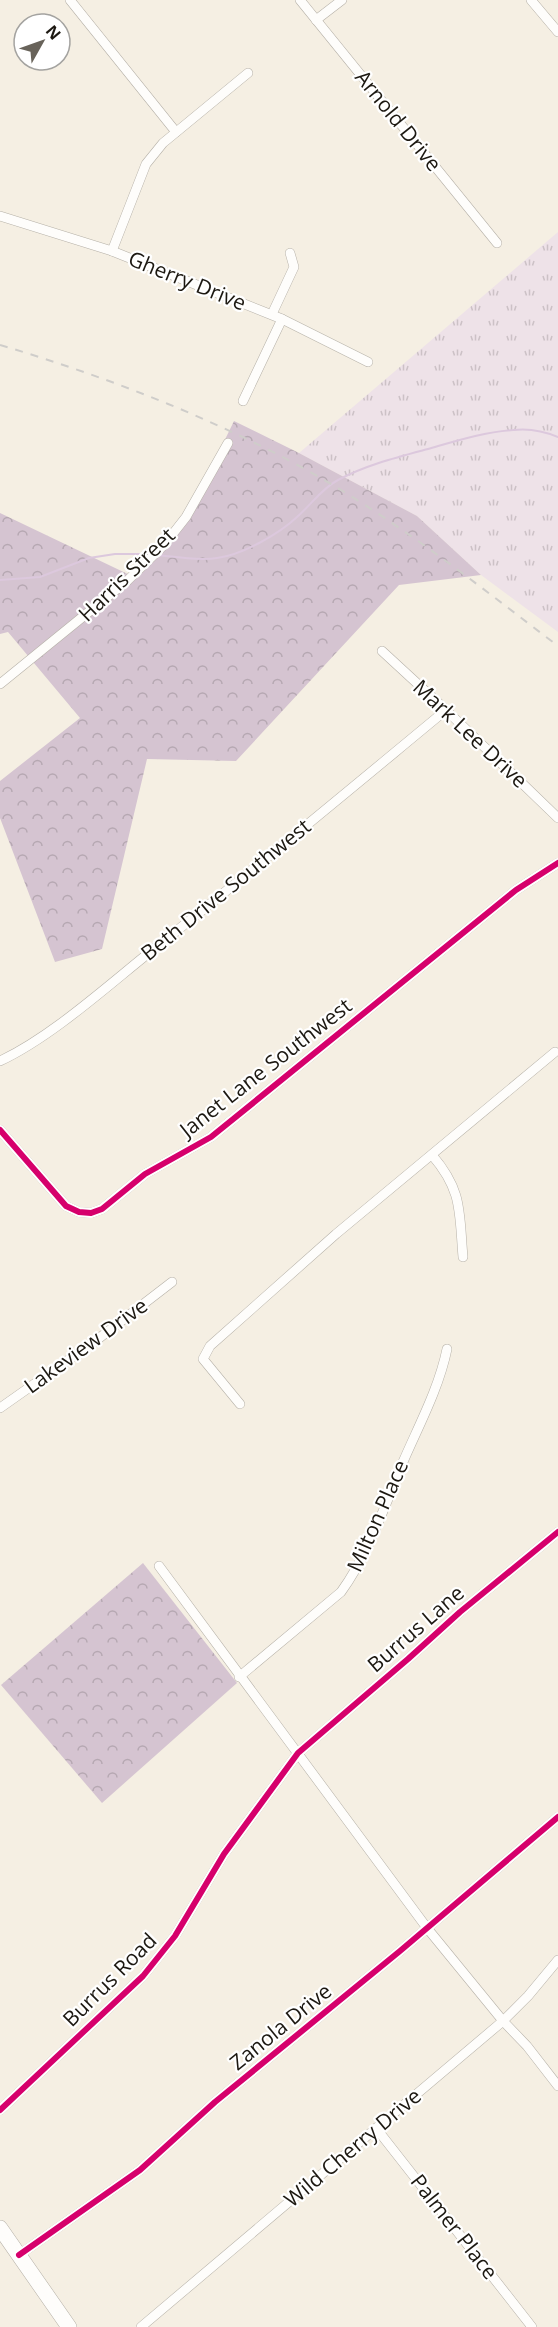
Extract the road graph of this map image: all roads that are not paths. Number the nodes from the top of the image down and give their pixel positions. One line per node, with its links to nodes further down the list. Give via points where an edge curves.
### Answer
1 (70, 0): 8 (street)
2 (300, 0): 5 (street, Arnold Drive)
3 (342, 0): 5 (street)
4 (531, 0): 6 (street)
5 (316, 20): 10 (street, Arnold Drive)
6 (558, 32)
7 (249, 73): 8 (street)
8 (176, 132): 11 (street, via 146,164)
9 (0, 216): 11 (street, Gherry Drive)
10 (496, 243)
11 (112, 251): 13 (street, Gherry Drive)
12 (290, 253): 13 (street, via 294,267)
13 (272, 314): 14 (street, Gherry Drive)
14 (282, 319): 15 (street, Gherry Drive); 16 (street)
15 (368, 362)
16 (243, 401)
17 (228, 443): 19 (street, Harris Street, via 186,517 164,545 128,580)
18 (382, 651): 20 (street, Mark Lee Drive)
19 (0, 684)
20 (447, 710): 21 (street, Mark Lee Drive); 24 (street, Beth Drive Southwest, via 237,884 21,1051)
21 (558, 818)
22 (558, 862): 25 (street, Janet Lane Southwest, via 516,890 211,1137 145,1174 102,1209 91,1213 66,1206)
23 (557, 1053): 26 (street)
24 (0, 1061)
25 (0, 1130)
26 (432, 1155): 27 (street, via 446,1172 458,1198); 30 (street, via 210,1346 203,1359)
27 (464, 1257)
28 (172, 1282): 31 (street, Lakeview Drive)
29 (447, 1349): 34 (street, Milton Place, via 430,1400 351,1578 341,1592)
30 (240, 1404)
31 (0, 1408)
32 (558, 1532): 35 (street, Burrus Lane)
33 (159, 1566): 34 (street)
34 (239, 1677): 35 (street)
35 (298, 1753): 36 (street, Burrus Lane); 38 (street)
36 (286, 1769): 42 (street, Burrus Road, via 224,1854 175,1936 143,1976)
37 (558, 1817): 38 (street, Zanola Drive)
38 (427, 1928): 40 (street); 45 (street, Zanola Drive, via 215,2102 140,2170)
39 (558, 1960): 40 (street, Wild Cherry Drive)
40 (503, 2021): 41 (street); 43 (street, Wild Cherry Drive)
41 (558, 2086)
42 (0, 2110)
43 (376, 2128): 47 (street, Wild Cherry Drive); 48 (street, Palmer Place)
44 (0, 2228): 45 (main road)
45 (19, 2255): 46 (main road)
46 (69, 2327)
47 (141, 2327)
48 (532, 2327)

